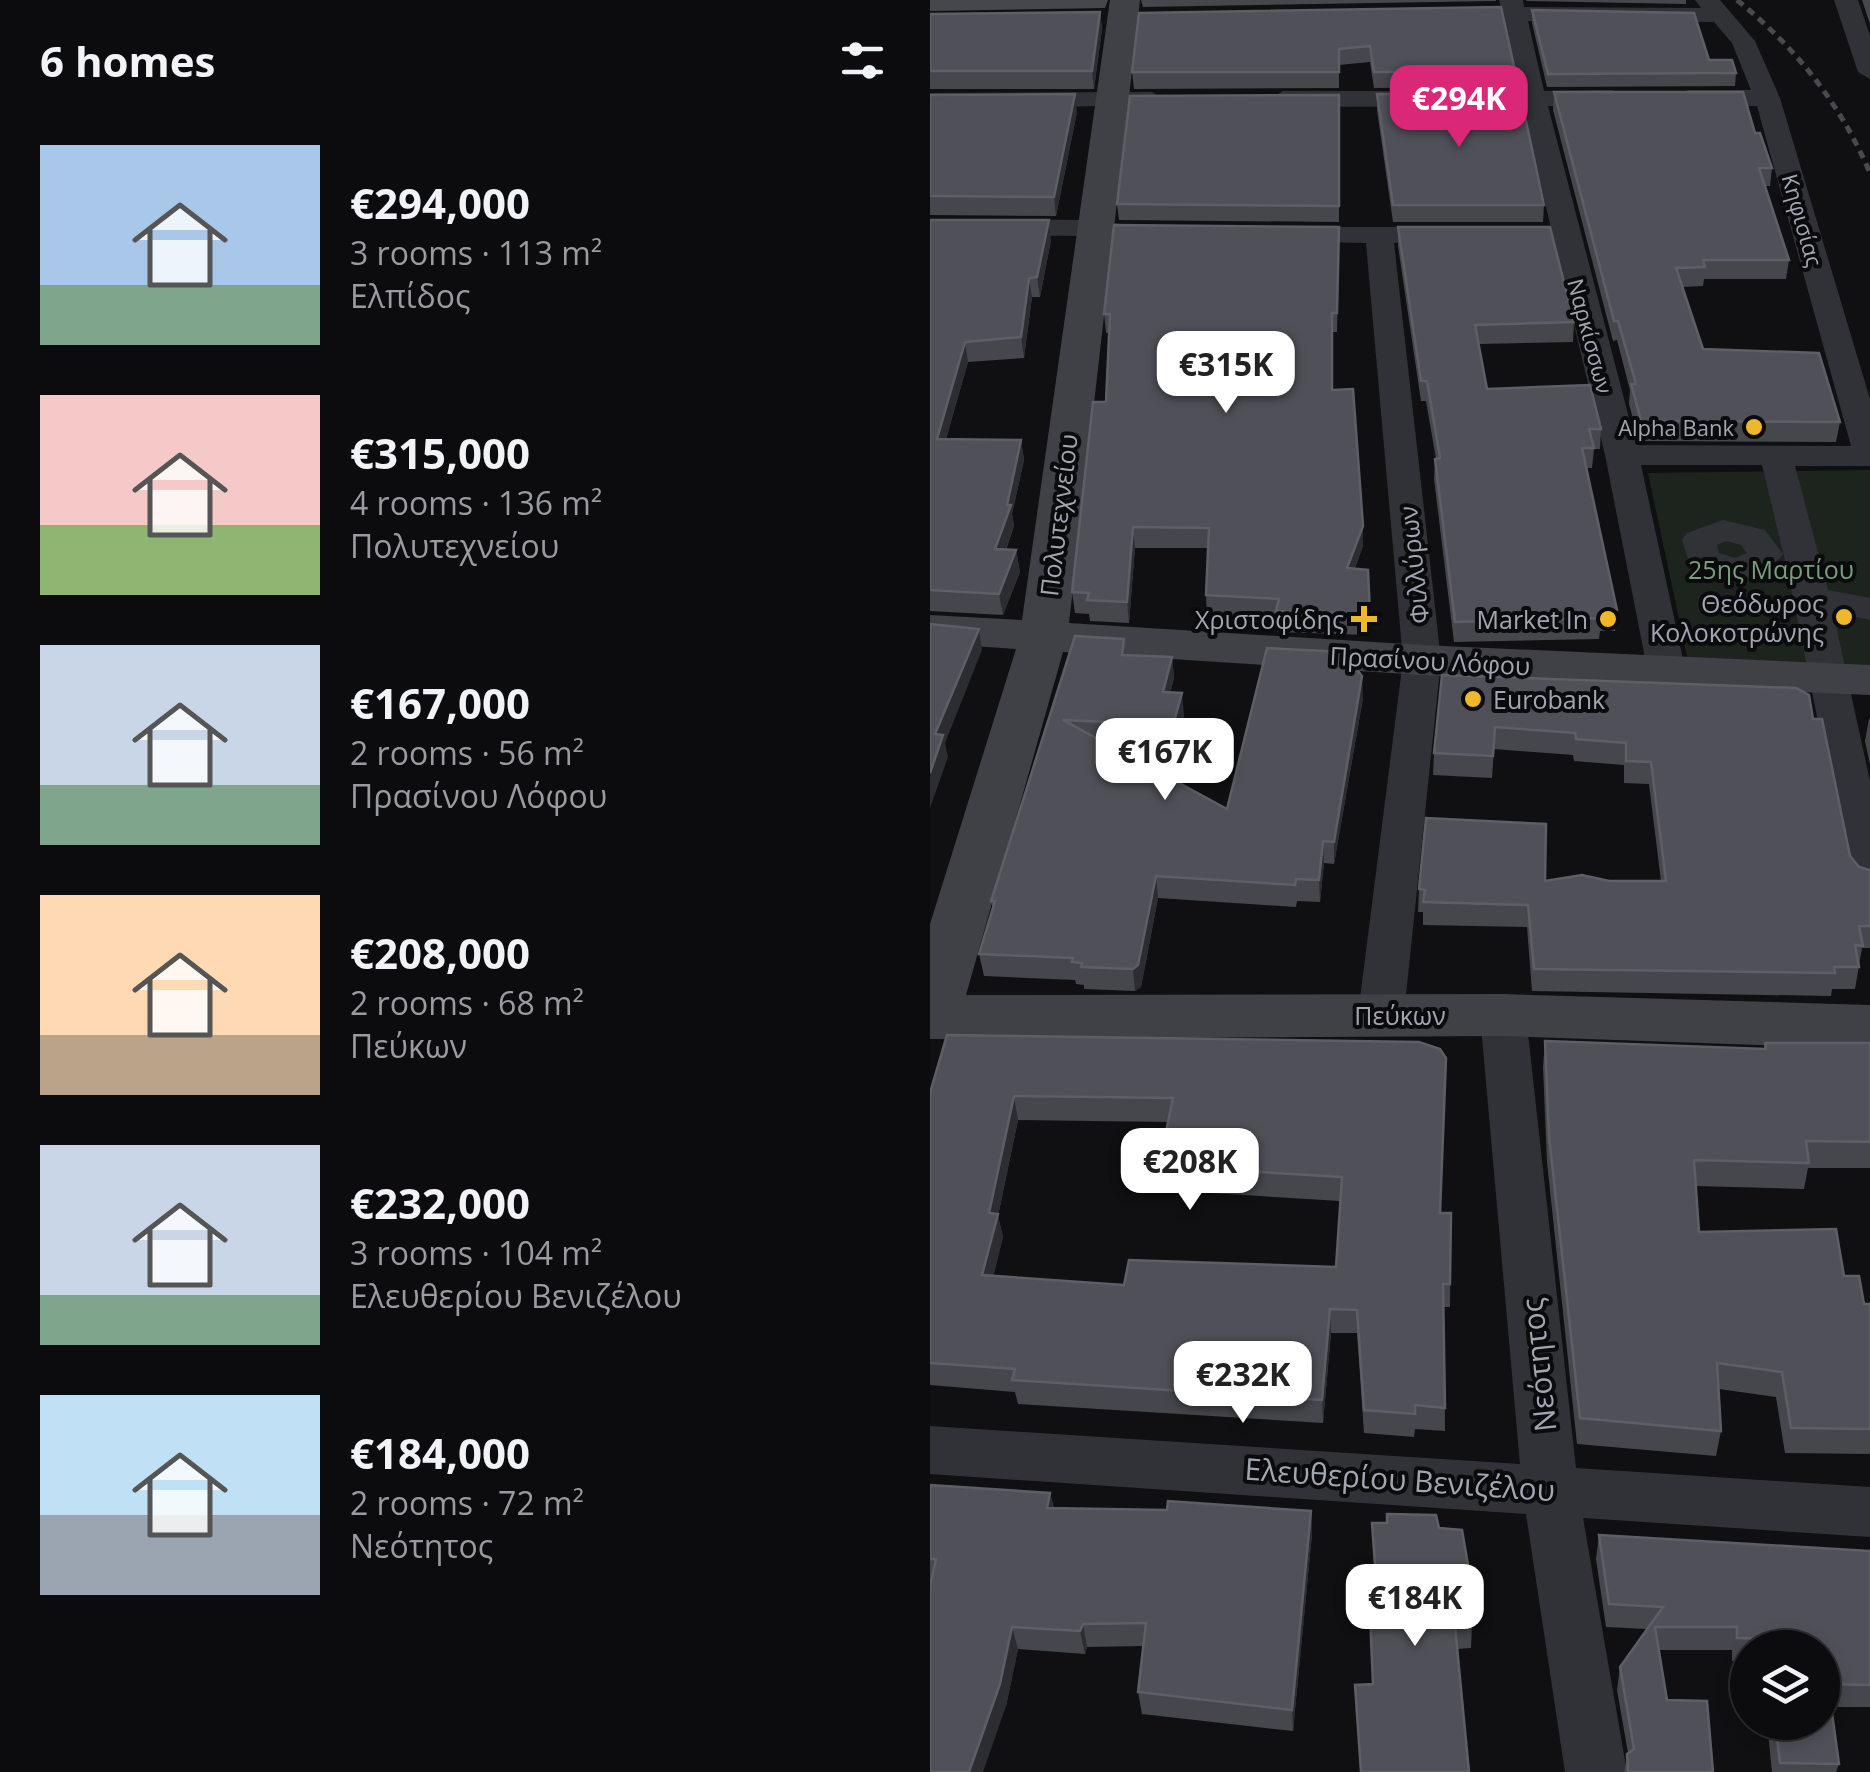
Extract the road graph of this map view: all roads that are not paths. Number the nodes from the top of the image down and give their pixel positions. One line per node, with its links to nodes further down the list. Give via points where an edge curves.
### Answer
1 (1846, 0): 2 (street); 7 (street)
2 (1870, 1)
3 (1512, 6): 4 (street); 5 (street); 12 (street, Ναρκίσσων)
4 (1716, 7): 10 (street, Κηφισίας, via 1743,41)
5 (1422, 15)
6 (1122, 16): 13 (street, Πολυτεχνείου)
7 (1869, 70)
8 (1632, 98): 12 (street)
9 (1670, 98): 10 (street)
10 (1768, 98): 25 (street, Κηφισίας)
11 (1264, 99): 12 (street)
12 (1534, 99): 21 (street, Ναρκίσσων)
13 (1110, 100): 14 (street); 15 (street); 17 (street, Πολυτεχνείου)
14 (1188, 100)
15 (930, 101)
16 (930, 227): 17 (street)
17 (1094, 228): 18 (street); 33 (street, Πολυτεχνείου)
18 (1170, 234)
19 (1246, 234): 22 (street)
20 (1527, 234): 21 (street)
21 (1564, 234): 24 (street, Ναρκίσσων)
22 (1379, 235): 23 (street); 34 (street, Φιλλύρων)
23 (1435, 235)
24 (1622, 455): 26 (street); 28 (street, Ναρκίσσων)
25 (1870, 455): 26 (street)
26 (1780, 471): 27 (street); 29 (street)
27 (1870, 474)
28 (1644, 550): 29 (street, via 1697,549 1702,558 1731,568); 35 (street, Ναρκίσσων)
29 (1782, 551): 30 (street)
30 (1811, 597): 31 (street); 36 (street)
31 (1870, 609)
32 (930, 629): 33 (street, Πρασίνου Λόφου)
33 (1044, 635): 34 (street, Πρασίνου Λόφου); 40 (street, Πολυτεχνείου)
34 (1422, 660): 35 (street, Πρασίνου Λόφου); 38 (street, Φιλλύρων)
35 (1667, 673): 36 (street, Πρασίνου Λόφου)
36 (1849, 679): 37 (street)
37 (1870, 876)
38 (1381, 1014): 39 (street, Πεύκων); 40 (street, Πεύκων)
39 (1503, 1015): 41 (street, Πεύκων); 43 (street, Νεότητος)
40 (930, 1016)
41 (1870, 1026)
42 (930, 1450): 43 (street, Ελευθερίου Βενιζέλου)
43 (1550, 1488): 44 (street, Ελευθερίου Βενιζέλου); 45 (street, Νεότητος)
44 (1870, 1512)
45 (1596, 1772)

